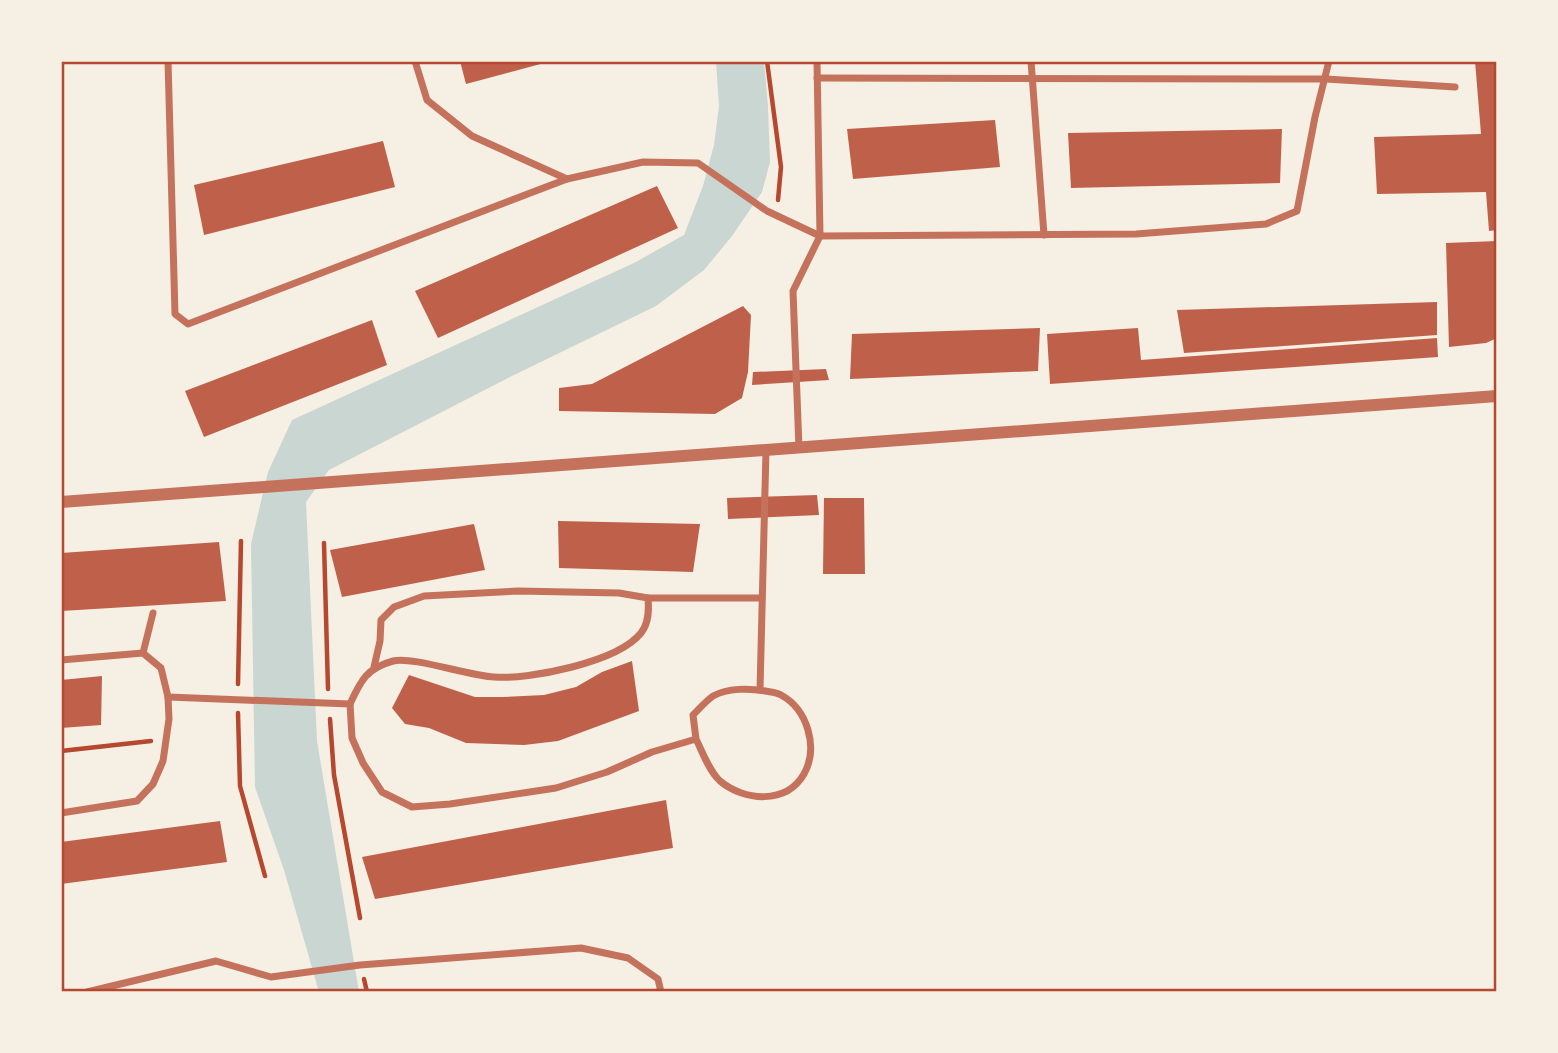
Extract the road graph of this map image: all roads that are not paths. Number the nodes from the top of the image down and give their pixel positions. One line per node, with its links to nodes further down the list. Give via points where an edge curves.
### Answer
1 (168, 61): 10 (street, via 175,314 188,324)
2 (415, 61): 10 (street, via 427,100 472,136)
3 (817, 61): 6 (street)
4 (1031, 61): 7 (street)
5 (1329, 61): 8 (street)
6 (817, 78): 7 (street); 12 (street)
7 (1032, 79): 8 (street); 11 (street)
8 (1326, 79): 9 (street); 11 (street, via 1297,211 1266,224 1136,234)
9 (1455, 87)
10 (567, 179): 12 (street, via 643,162 698,163 767,211)
11 (1044, 235): 12 (street)
12 (820, 236): 14 (street, via 793,291)
13 (1497, 396): 14 (street)
14 (799, 448): 15 (street)
15 (766, 450): 16 (street); 18 (street)
16 (61, 502)
17 (648, 597): 18 (street); 22 (street, via 649,615 642,632 627,646 562,669 496,678 397,660); 22 (street, via 518,591 424,596 394,607 382,620)
18 (762, 598): 23 (street)
19 (153, 613): 20 (street)
20 (143, 653): 21 (street); 24 (street, via 161,668)
21 (61, 660)
22 (374, 667): 25 (street)
23 (760, 690): 26 (street, via 747,688 713,696 693,715); 26 (street, via 780,694 803,714 809,736 810,756 803,775 786,792 762,798 737,792 717,779)
24 (168, 696): 25 (street); 27 (street, via 163,761 153,784 137,801)
25 (350, 704): 26 (street, via 352,738 363,763 382,792 412,807 556,788)
26 (696, 739)
27 (61, 813)
28 (90, 991): 29 (street, via 216,961 271,977 360,965 581,948 628,958 659,979)
29 (661, 992)

